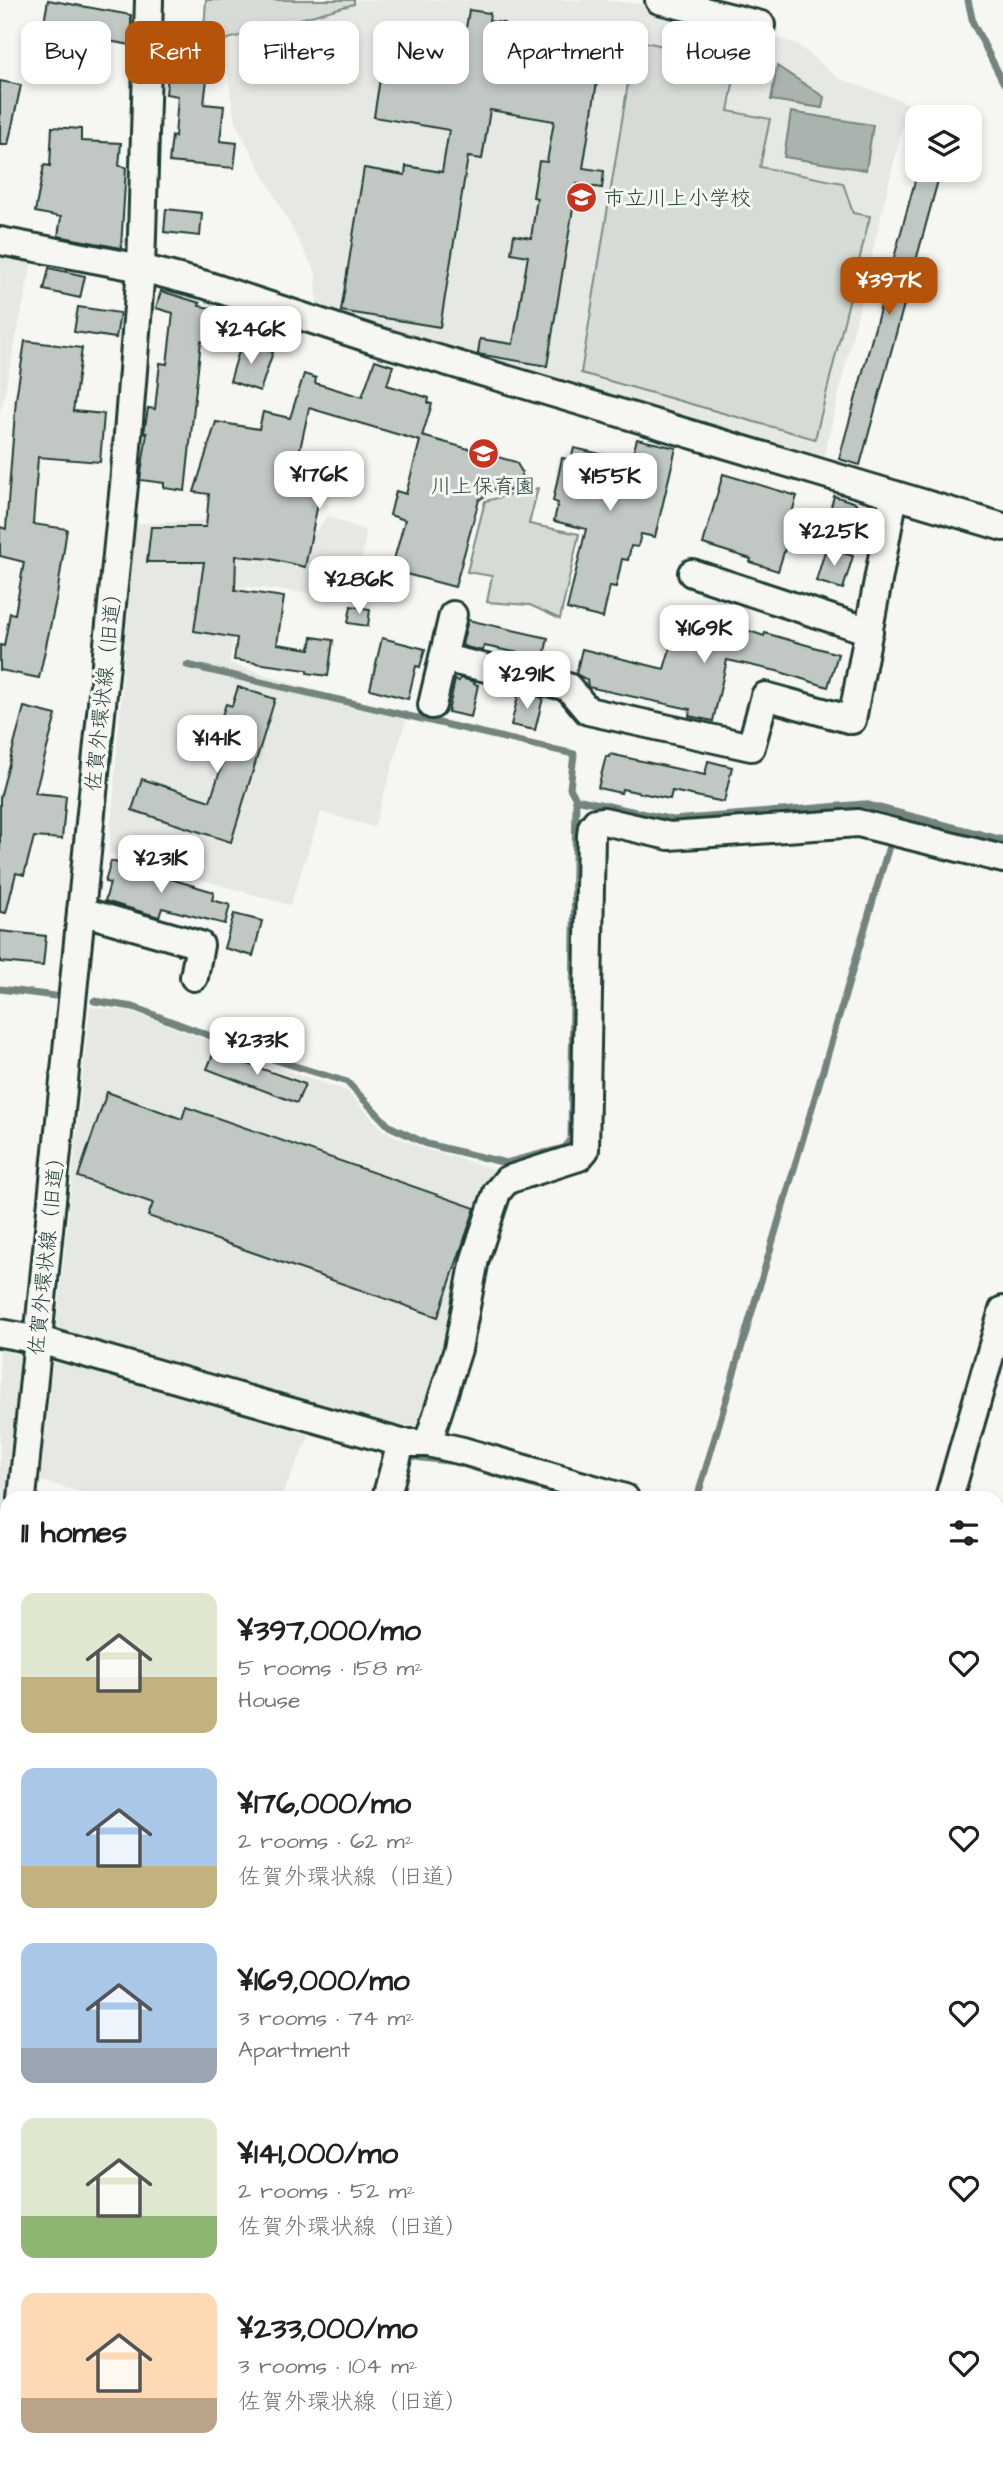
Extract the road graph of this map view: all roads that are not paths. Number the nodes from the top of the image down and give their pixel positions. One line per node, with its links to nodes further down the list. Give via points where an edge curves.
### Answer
1 (149, 0): 5 (street, 佐賀外環状線（旧道）)
2 (659, 0): 3 (street)
3 (745, 21)
4 (0, 241): 5 (street)
5 (141, 268): 6 (street); 14 (street, 佐賀外環状線（旧道）)
6 (894, 495): 7 (street); 10 (street)
7 (1003, 527)
8 (692, 573): 10 (street)
9 (453, 615): 11 (street)
10 (869, 631): 11 (street, via 852,720 765,696 751,747 588,711 568,687)
11 (443, 657): 12 (street)
12 (432, 705)
13 (1003, 859): 20 (street, via 858,823 669,836 596,822 591,835 585,1150 579,1157 507,1180 496,1192 475,1259 458,1349)
14 (81, 911): 15 (street, via 200,945); 18 (street, 佐賀外環状線（旧道）)
15 (194, 977)
16 (1003, 1310): 24 (street)
17 (0, 1333): 18 (street)
18 (38, 1340): 19 (street); 21 (street, 佐賀外環状線（旧道）)
19 (401, 1443): 20 (street); 22 (street)
20 (428, 1443): 23 (street)
21 (23, 1491)
22 (388, 1491)
23 (601, 1491)
24 (951, 1491)

